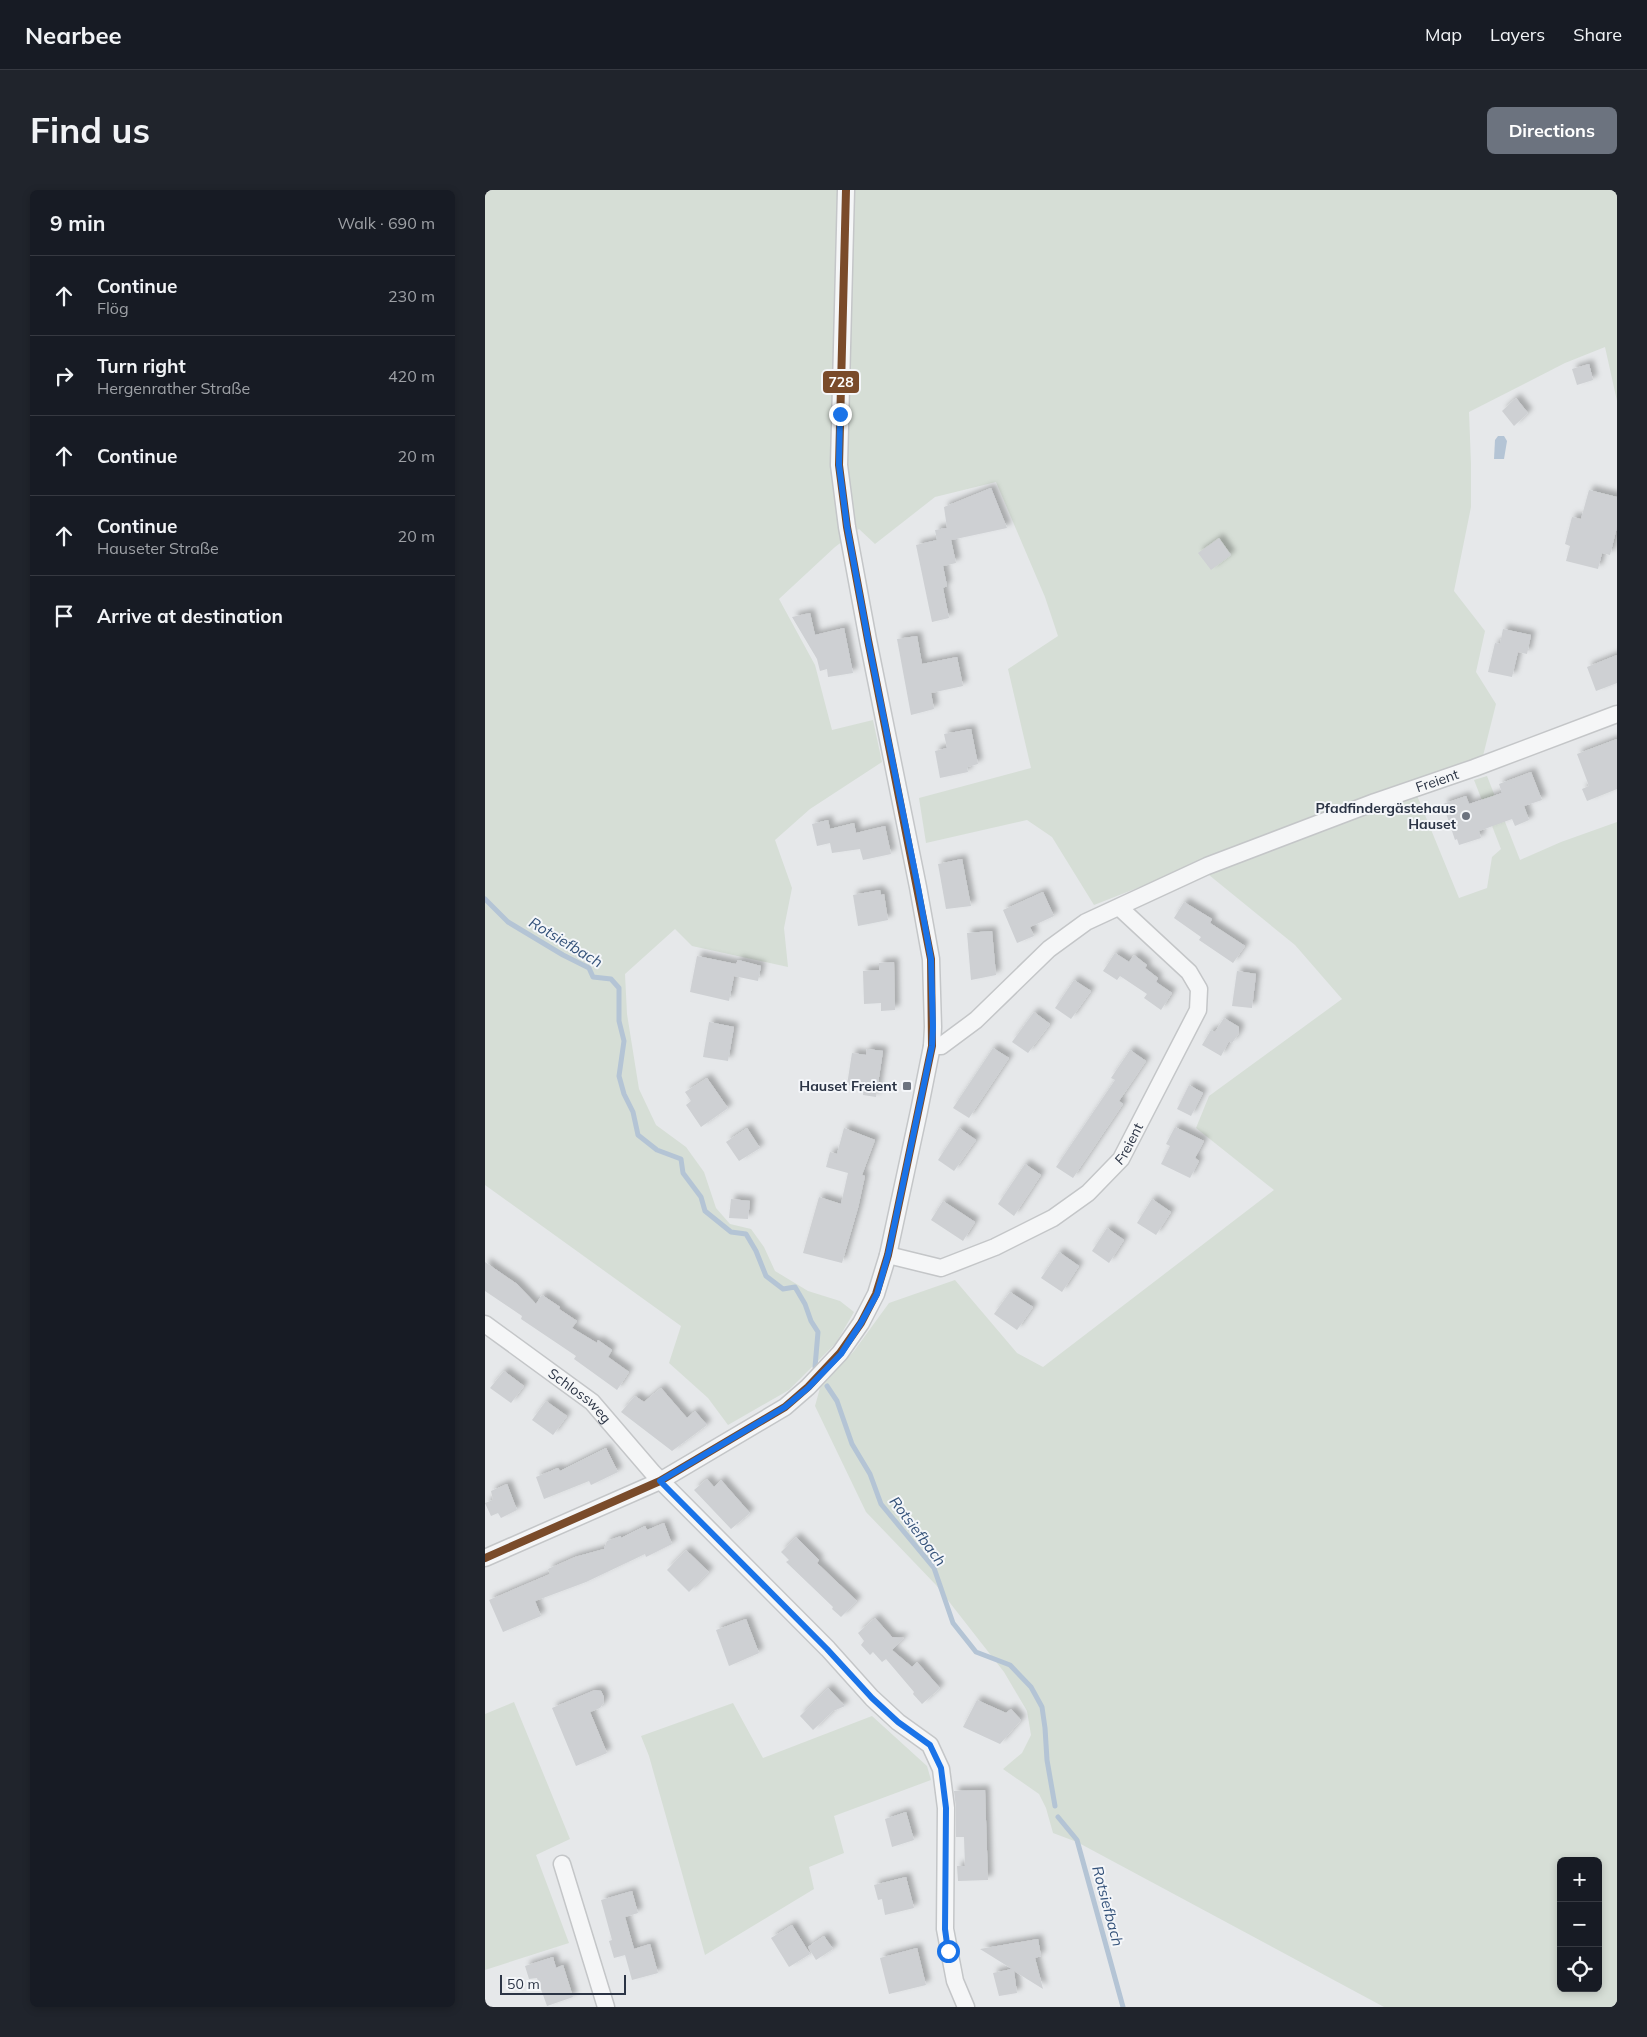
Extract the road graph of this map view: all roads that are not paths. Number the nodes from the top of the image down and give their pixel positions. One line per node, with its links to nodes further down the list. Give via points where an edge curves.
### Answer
1 (846, 190): 4 (street, via 839,465 869,645 931,959)
2 (1617, 714): 3 (street, Freient, via 1207,866)
3 (1120, 908): 4 (street, Freient, via 1086,922 1049,949 976,1020 941,1046); 5 (street, Freient, via 1189,972 1199,989 1198,1010 1121,1158 1088,1193 1053,1218 995,1247 941,1268)
4 (932, 1046): 5 (street)
5 (888, 1255): 7 (street, via 877,1294 861,1323 841,1354 808,1388 785,1407)
6 (485, 1324): 7 (street, Schlossweg, via 592,1402)
7 (660, 1481): 8 (street); 11 (street, Schlossweg, via 872,1698 930,1745 941,1768 946,1808 945,1929 955,1981)
8 (485, 1558)
9 (562, 1864): 10 (street)
10 (606, 2007)
11 (966, 2007)

